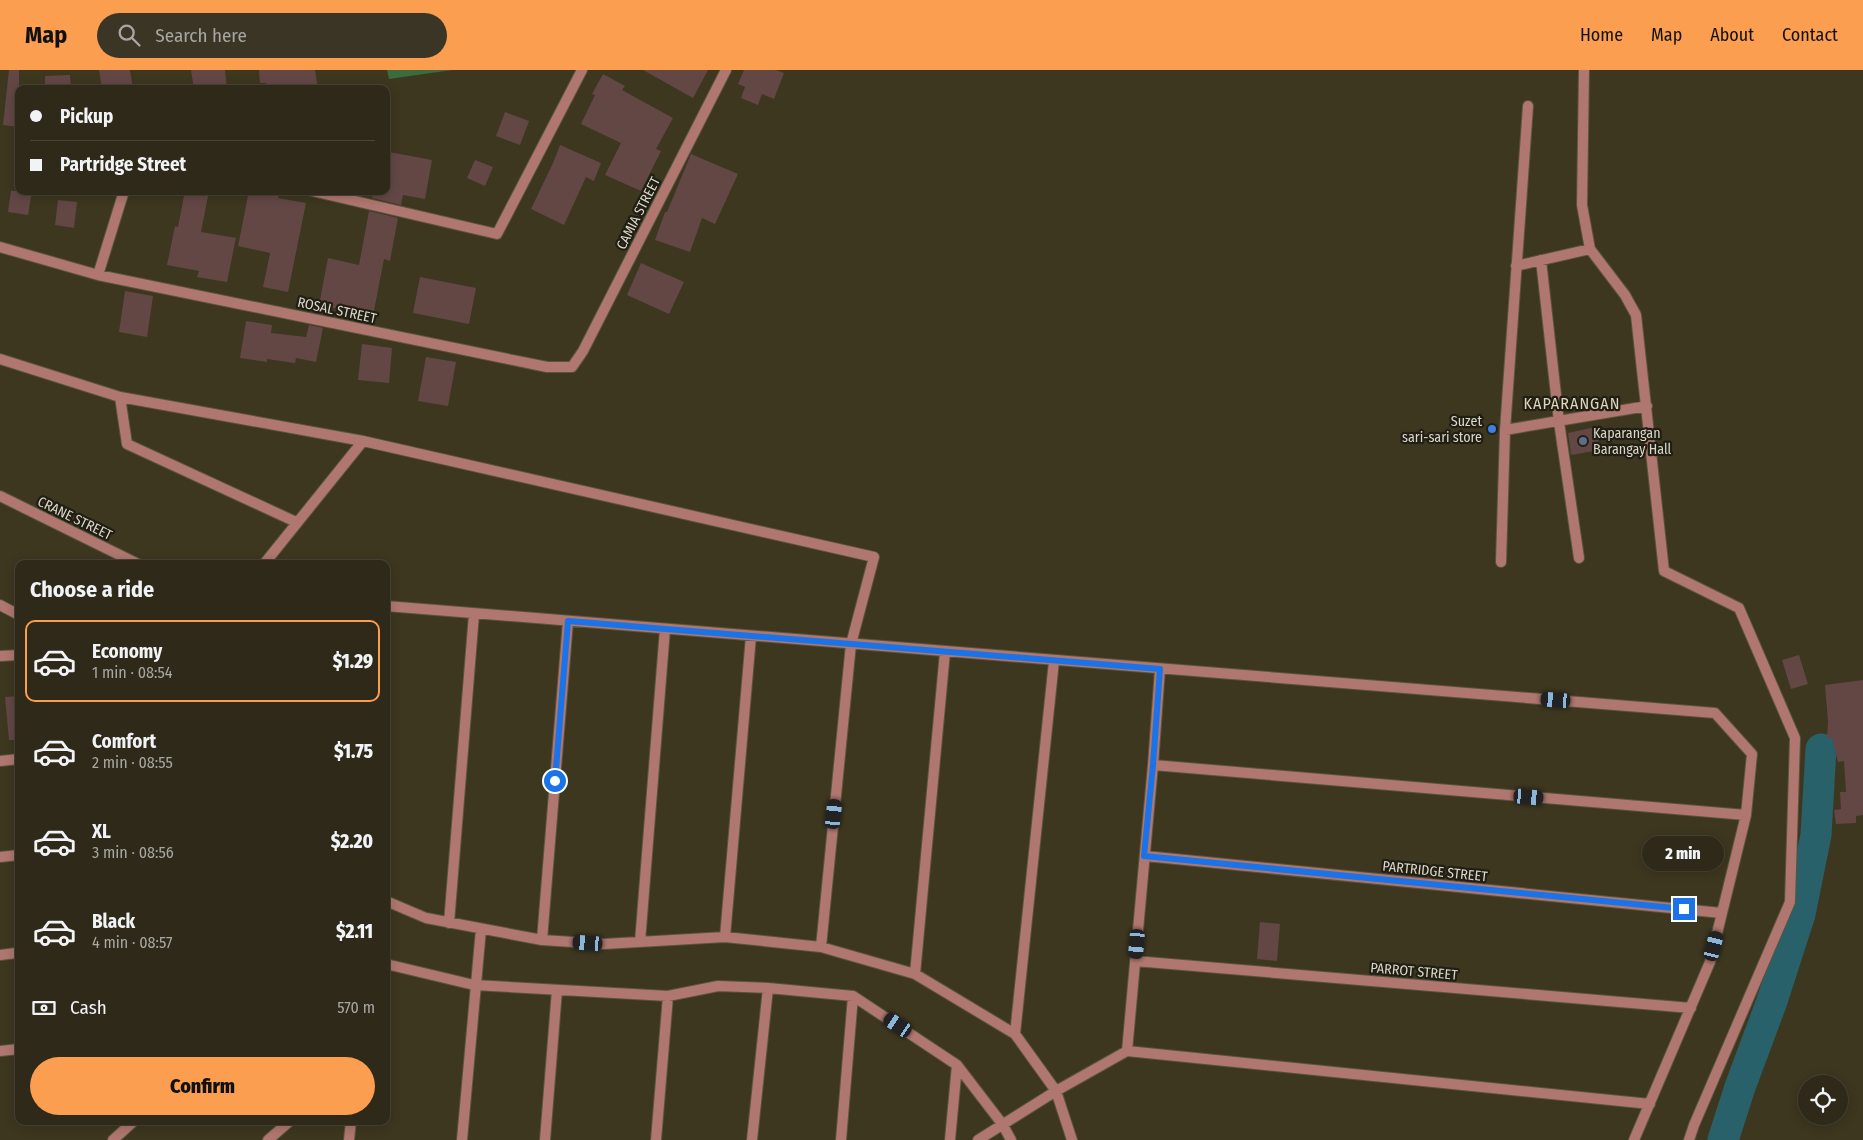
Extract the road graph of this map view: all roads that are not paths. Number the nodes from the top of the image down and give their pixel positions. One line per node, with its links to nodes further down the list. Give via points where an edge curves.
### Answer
1 (582, 70): 6 (street, via 497,234)
2 (726, 70): 13 (street, CAMIA STREET)
3 (1584, 70): 8 (street, via 1582,205)
4 (1528, 106): 10 (street)
5 (123, 195): 11 (street)
6 (329, 195)
7 (0, 247): 11 (street, ROSAL STREET)
8 (1590, 249): 9 (street); 15 (street, via 1636,315)
9 (1541, 260): 10 (street); 16 (street)
10 (1516, 266): 17 (street)
11 (98, 275): 13 (street, ROSAL STREET, via 547,367)
12 (0, 360): 14 (street)
13 (572, 367)
14 (120, 398): 18 (street); 20 (street, via 127,444)
15 (1647, 406): 16 (street); 88 (street, via 1664,571 1739,608 1795,738 1790,902)
16 (1560, 422): 17 (street); 21 (street)
17 (1505, 430): 24 (street)
18 (363, 441): 20 (street); 32 (street, via 874,557)
19 (0, 496): 22 (street, CRANE STREET)
20 (296, 522): 23 (street)
21 (1579, 558)
22 (130, 560)
23 (267, 560)
24 (1501, 562)
25 (0, 605): 27 (street)
26 (390, 606): 28 (street)
27 (15, 613)
28 (474, 614): 29 (street); 47 (street)
29 (568, 621): 30 (street); 50 (street)
30 (665, 629): 31 (street); 51 (street)
31 (751, 636): 32 (street); 49 (street)
32 (851, 644): 33 (street); 52 (street)
33 (945, 652): 36 (street); 57 (street)
34 (15, 655): 35 (street)
35 (0, 656)
36 (1054, 660): 37 (street); 64 (street)
37 (1160, 669): 40 (street); 41 (street, via 1715,713 1752,754)
38 (15, 759): 39 (street)
39 (0, 761)
40 (1153, 765): 41 (street); 43 (street)
41 (1746, 815): 46 (street)
42 (15, 855): 44 (street)
43 (1144, 856): 46 (street, PARTRIDGE STREET); 55 (street)
44 (0, 857)
45 (390, 903): 47 (street, via 426,918)
46 (1722, 913): 63 (street, via 1710,962)
47 (449, 922): 48 (street)
48 (480, 929): 50 (street); 58 (street)
49 (725, 937): 51 (street); 52 (street)
50 (542, 940): 51 (street, via 604,944)
51 (640, 942)
52 (821, 947): 57 (street)
53 (15, 953): 54 (street)
54 (0, 955)
55 (1135, 962): 63 (street, PARROT STREET); 67 (street)
56 (390, 965): 58 (street)
57 (915, 974): 64 (street)
58 (474, 985): 60 (street); 78 (street)
59 (768, 988): 61 (street, via 718,986); 62 (street); 81 (street)
60 (557, 990): 61 (street); 79 (street)
61 (668, 996): 80 (street)
62 (853, 996): 68 (street); 82 (street)
63 (1691, 1008): 70 (street)
64 (1015, 1034): 69 (street)
65 (15, 1049): 66 (street)
66 (0, 1051)
67 (1127, 1051): 69 (street); 70 (street)
68 (957, 1065): 74 (street); 83 (street)
69 (1056, 1091): 74 (street); 86 (street)
70 (1650, 1104): 87 (street)
71 (130, 1125): 75 (street)
72 (285, 1125): 76 (street)
73 (351, 1125): 77 (street)
74 (1003, 1126): 84 (street); 85 (street)
75 (113, 1140)
76 (268, 1140)
77 (349, 1140)
78 (462, 1140)
79 (545, 1140)
80 (656, 1140)
81 (752, 1140)
82 (841, 1140)
83 (950, 1140)
84 (978, 1140)
85 (1011, 1140)
86 (1072, 1140)
87 (1634, 1140)
88 (1689, 1140)

